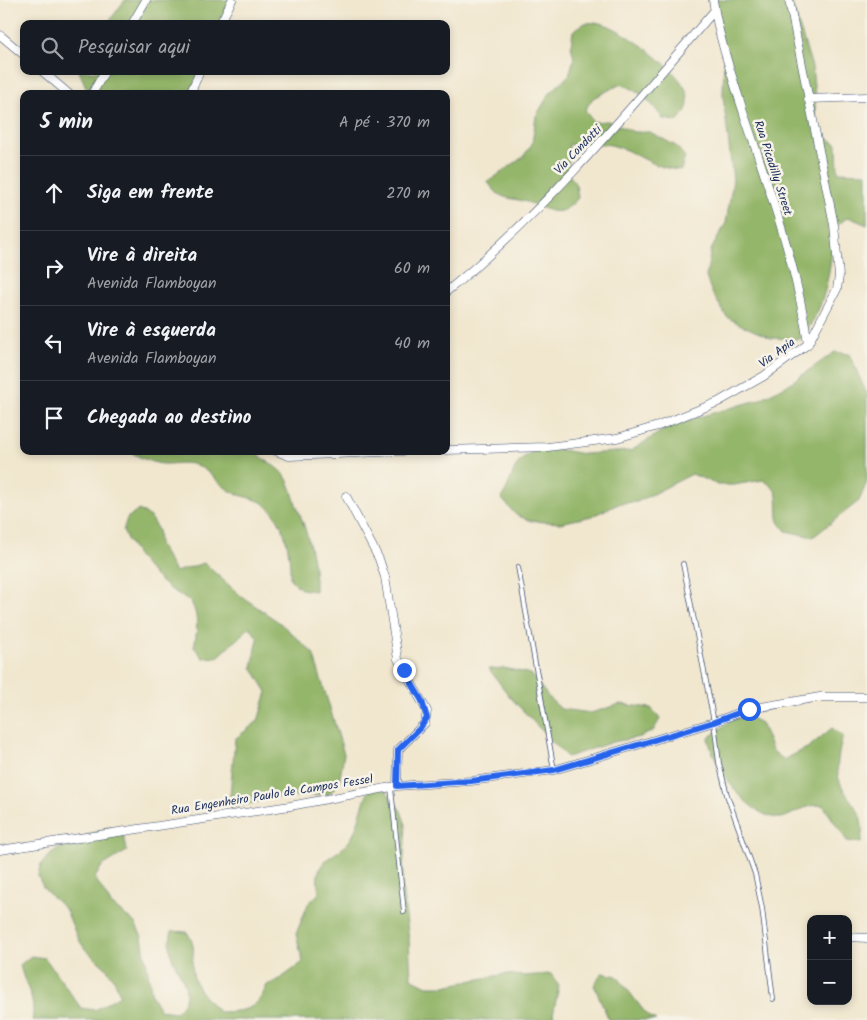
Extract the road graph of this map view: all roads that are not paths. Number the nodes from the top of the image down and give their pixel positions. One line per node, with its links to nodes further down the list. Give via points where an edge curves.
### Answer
1 (146, 0): 6 (street)
2 (232, 0): 7 (street)
3 (712, 0): 5 (street, Rua Picadilly Street)
4 (789, 0): 17 (street, Via Apia)
5 (714, 11): 18 (street, Via Condotti, via 598,146 476,268); 19 (street, Rua Picadilly Street, via 723,49 787,248)
6 (134, 20)
7 (222, 20)
8 (0, 35): 9 (street)
9 (20, 52)
10 (47, 75): 13 (street)
11 (103, 75): 14 (street)
12 (198, 75): 15 (street)
13 (64, 90)
14 (94, 90)
15 (192, 90)
16 (867, 97): 17 (street)
17 (808, 99): 19 (street, Via Apia, via 834,225 839,276 836,289)
18 (450, 289)
19 (808, 344): 20 (street, Via Apia, via 764,376 718,402 658,426 617,438 548,446)
20 (450, 450)
21 (286, 455): 22 (street)
22 (312, 455)
23 (346, 496): 29 (street, via 385,577 398,659 427,712 425,723 398,750)
24 (683, 564): 27 (lane)
25 (518, 566): 28 (lane)
26 (867, 697): 27 (street, Rua Engenheiro Paulo de Campos Fessel, via 791,700 749,709)
27 (714, 722): 28 (street, Rua Engenheiro Paulo de Campos Fessel); 34 (lane, via 727,795 755,874)
28 (554, 770): 29 (street, Rua Engenheiro Paulo de Campos Fessel)
29 (394, 787): 30 (street, Rua Engenheiro Paulo de Campos Fessel); 31 (lane)
30 (0, 850)
31 (404, 912)
32 (852, 937): 33 (street)
33 (867, 938)
34 (773, 999)

